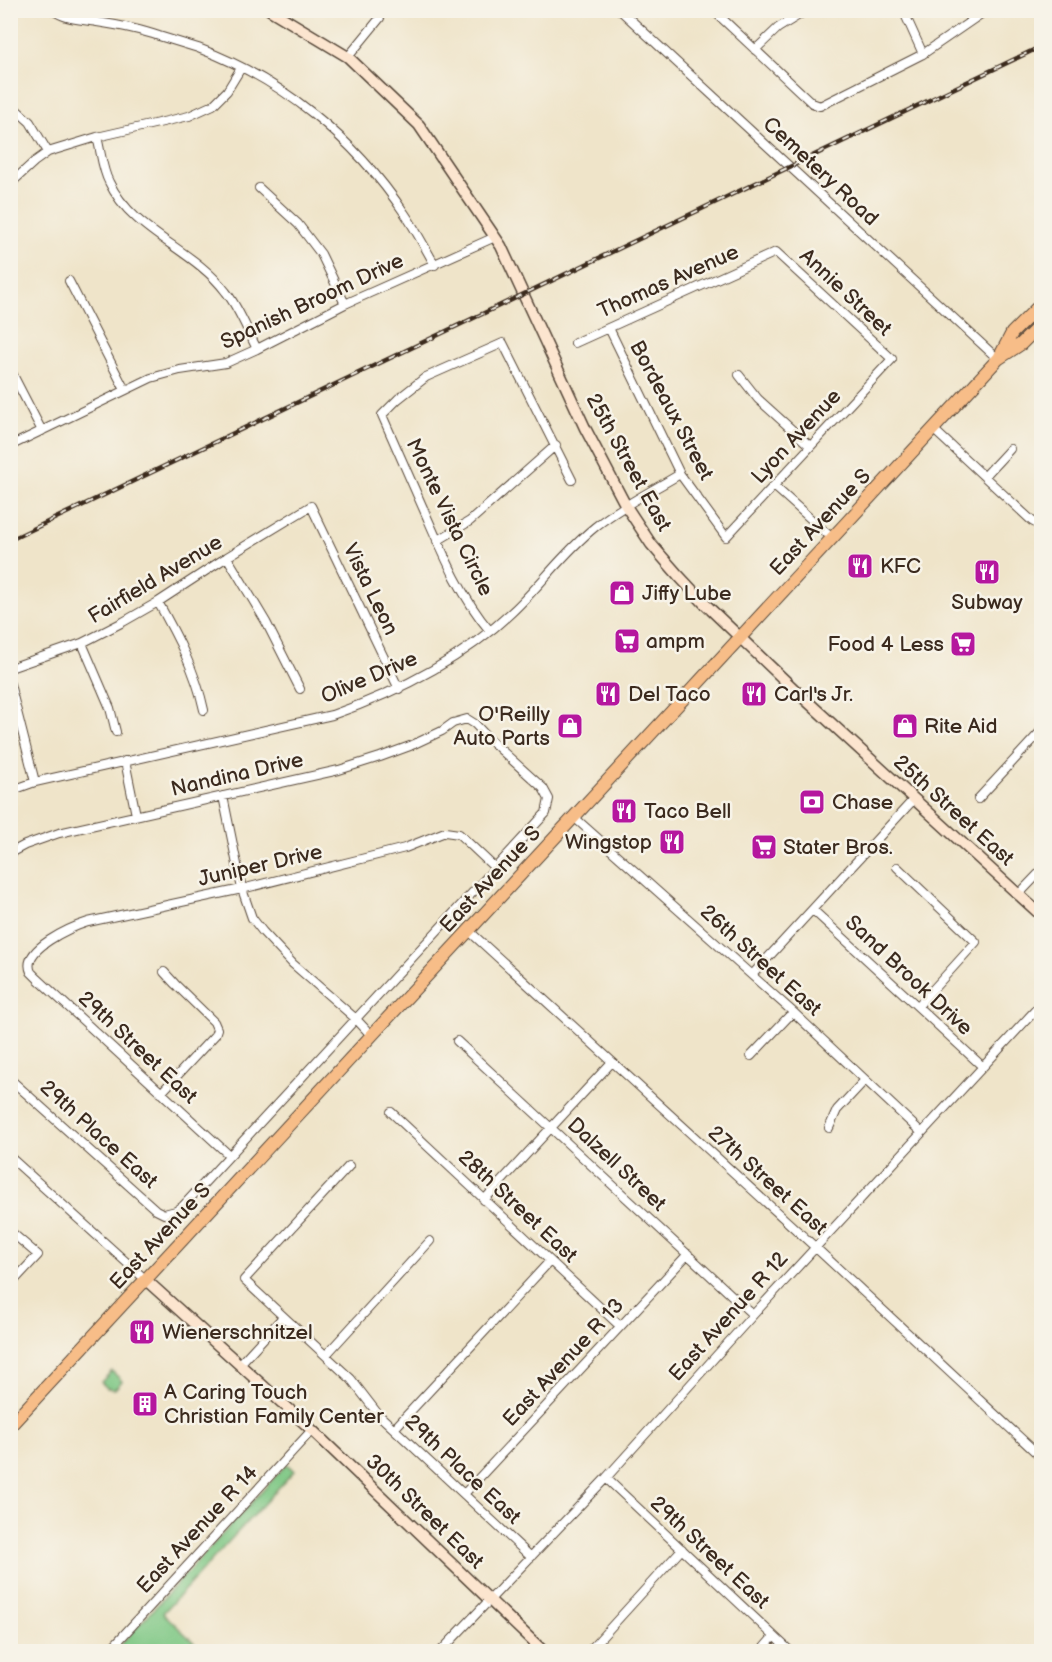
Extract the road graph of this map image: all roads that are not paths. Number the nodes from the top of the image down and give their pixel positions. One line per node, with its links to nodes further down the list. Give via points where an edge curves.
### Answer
1 (53, 10): 12 (street, via 68,18 152,34)
2 (270, 10): 11 (main road, 25th Street East)
3 (382, 10): 11 (street, via 380,18)
4 (620, 10): 29 (street, Cemetery Road)
5 (713, 10): 9 (street)
6 (903, 10): 10 (street)
7 (987, 10): 10 (street)
8 (806, 11): 9 (street, via 778,28)
9 (755, 50): 10 (street, via 820,106)
10 (923, 54)
11 (348, 57): 18 (main road, 25th Street East, via 419,125)
12 (241, 68): 14 (street, via 227,92 213,105 189,116); 20 (street, via 287,94 348,144 405,214)
13 (10, 104): 15 (street, via 30,122)
14 (97, 137): 15 (street); 27 (street, via 108,181 126,209 226,292)
15 (48, 152): 16 (street)
16 (10, 184)
17 (259, 188): 23 (street, via 298,224 321,254)
18 (495, 237): 20 (street, Spanish Broom Drive); 44 (main road, 25th Street East)
19 (776, 252): 25 (street, Thomas Avenue); 28 (street, Annie Street)
20 (435, 265): 23 (street, Spanish Broom Drive)
21 (69, 281): 32 (street)
22 (1041, 303): 29 (main road, East Avenue S, via 1012,333)
23 (345, 304): 27 (street, Spanish Broom Drive)
24 (1041, 323): 29 (main road, East Avenue S, via 1021,344)
25 (609, 328): 26 (street, Thomas Avenue); 39 (street, Bordeaux Street)
26 (575, 343)
27 (257, 349): 32 (street, Spanish Broom Drive, via 226,363 180,370)
28 (892, 359): 36 (street, Lyon Avenue)
29 (998, 359): 33 (main road, East Avenue S)
30 (10, 369): 34 (street)
31 (738, 375): 36 (street, via 758,399)
32 (125, 390): 34 (street, Spanish Broom Drive)
33 (933, 429): 40 (street); 47 (main road, East Avenue S)
34 (42, 431): 37 (street, Spanish Broom Drive)
35 (556, 445): 41 (street); 48 (street, via 470,521); 48 (street, Monte Vista Circle, via 503,343 426,377 398,399 382,415)
36 (810, 446): 42 (street, Lyon Avenue)
37 (10, 447)
38 (1010, 449): 40 (street)
39 (680, 474): 44 (street, Olive Drive); 46 (street, Bordeaux Street)
40 (985, 476): 45 (street)
41 (572, 480)
42 (774, 486): 46 (street, Lyon Avenue); 47 (street)
43 (311, 506): 49 (street, Fairfield Avenue); 56 (street, Vista Leon)
44 (626, 506): 51 (street, Olive Drive, via 578,542); 52 (main road, 25th Street East, via 678,575)
45 (1041, 527)
46 (726, 537)
47 (832, 538): 52 (main road, East Avenue S)
48 (437, 541): 51 (street, Monte Vista Circle, via 475,612)
49 (227, 557): 50 (street, Fairfield Avenue); 57 (street)
50 (158, 602): 53 (street, Fairfield Avenue); 58 (street, via 199,688)
51 (490, 631): 56 (street, Olive Drive, via 432,671)
52 (741, 637): 67 (main road, 25th Street East); 69 (main road, East Avenue S)
53 (82, 643): 54 (street, Fairfield Avenue); 60 (street)
54 (10, 668)
55 (10, 684): 62 (street)
56 (399, 688): 61 (street, Olive Drive, via 332,715)
57 (300, 689)
58 (204, 710)
59 (1041, 730): 65 (street)
60 (116, 732)
61 (125, 761): 62 (street, Olive Drive); 68 (street)
62 (35, 782): 63 (street, Olive Drive)
63 (10, 791)
64 (223, 796): 66 (street, Nandina Drive, via 380,758 467,719 543,788); 68 (street, Nandina Drive); 74 (street)
65 (978, 798)
66 (549, 799): 72 (street, East Avenue S, via 546,813)
67 (914, 799): 75 (main road, 25th Street East); 76 (street)
68 (136, 815): 70 (street, Nandina Drive, via 59,833)
69 (574, 818): 78 (main road, East Avenue S); 81 (street, 26th Street East)
70 (10, 853)
71 (897, 867): 83 (street, via 976,942)
72 (495, 868): 74 (street, Juniper Drive, via 459,834 446,832 405,848); 85 (street, East Avenue S)
73 (1041, 870): 75 (street)
74 (242, 889): 79 (street, Juniper Drive, via 88,921 50,940); 85 (street, via 252,918 263,932)
75 (1018, 895): 77 (main road, 25th Street East)
76 (813, 910): 81 (street); 83 (street, Sand Brook Drive)
77 (1041, 916)
78 (468, 930): 86 (main road, East Avenue S); 89 (street, 27th Street East)
79 (30, 961): 93 (street, 29th Street East, via 31,971 38,979)
80 (164, 972): 93 (street, via 217,1029)
81 (752, 975): 84 (street, 26th Street East)
82 (1041, 1004): 90 (street, East Avenue R 12)
83 (918, 1006): 90 (street, Sand Brook Drive)
84 (793, 1012): 88 (street); 92 (street, 26th Street East)
85 (356, 1019): 86 (street); 98 (street, East Avenue S)
86 (371, 1035): 108 (main road, East Avenue S)
87 (457, 1041): 95 (street, Dalzell Street)
88 (752, 1056)
89 (612, 1062): 95 (street); 105 (street, 27th Street East)
90 (982, 1066): 97 (street, East Avenue R 12)
91 (10, 1079): 102 (street, 29th Place East)
92 (865, 1080): 96 (street, via 837,1110); 97 (street, 26th Street East)
93 (161, 1093): 98 (street, 29th Street East)
94 (391, 1112): 101 (street, 28th Street East)
95 (551, 1128): 101 (street); 106 (street, Dalzell Street)
96 (829, 1128)
97 (921, 1132): 105 (street, East Avenue R 12)
98 (230, 1155): 102 (street, East Avenue S, via 183,1206)
99 (10, 1157): 108 (street, 30th Street East)
100 (349, 1166): 111 (street, 29th Place East, via 244,1280)
101 (484, 1200): 107 (street, 28th Street East)
102 (164, 1215)
103 (10, 1231): 109 (street, via 38,1255)
104 (430, 1241): 113 (street)
105 (815, 1247): 110 (street, East Avenue R 12); 118 (street, 27th Street East)
106 (688, 1254): 110 (street, Dalzell Street); 112 (street, East Avenue R 13)
107 (550, 1261): 112 (street, 28th Street East); 116 (street)
108 (146, 1280): 114 (main road, 30th Street East); 115 (main road, East Avenue S)
109 (10, 1285)
110 (753, 1315): 119 (street, East Avenue R 12)
111 (283, 1317): 113 (street, 29th Place East); 114 (street)
112 (620, 1326): 120 (street, East Avenue R 13)
113 (326, 1355): 116 (street, 29th Place East)
114 (240, 1364): 117 (main road, 30th Street East)
115 (10, 1426)
116 (394, 1429): 120 (street, 29th Place East)
117 (312, 1430): 123 (main road, 30th Street East); 126 (street, East Avenue R 14)
118 (1041, 1458)
119 (606, 1478): 121 (street, 29th Street East); 122 (street, East Avenue R 12)
120 (464, 1494): 122 (street, 29th Place East)
121 (682, 1549): 124 (street, 29th Street East); 125 (street)
122 (531, 1557): 123 (street, East Avenue R 12)
123 (490, 1599): 127 (street, East Avenue R 12); 128 (main road, 30th Street East)
124 (774, 1636): 129 (street); 130 (street, 29th Street East)
125 (591, 1649)
126 (108, 1652)
127 (440, 1652)
128 (544, 1652)
129 (760, 1652)
130 (791, 1652)

